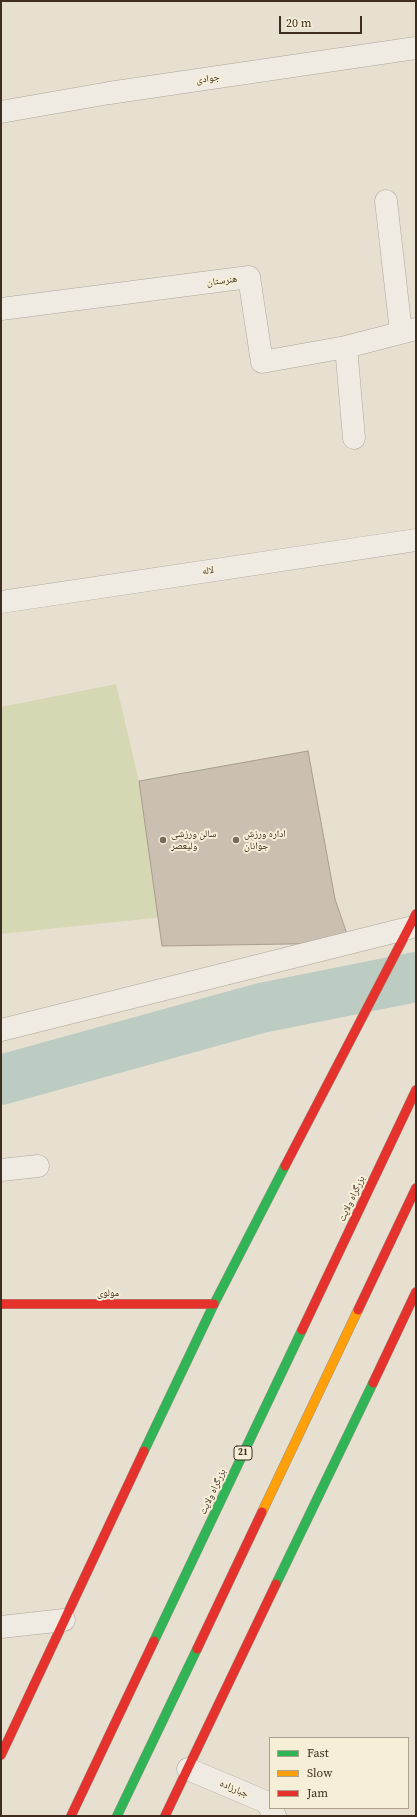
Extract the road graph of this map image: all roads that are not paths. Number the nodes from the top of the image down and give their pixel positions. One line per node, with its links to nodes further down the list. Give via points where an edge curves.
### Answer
1 (416, 48): 2 (street, جوادی, via 109,93)
2 (1, 112)
3 (386, 201): 5 (street)
4 (1, 309): 6 (street, هنرستان, via 249,277 262,362)
5 (409, 331): 6 (street, هنرستان)
6 (346, 348): 7 (street)
7 (354, 438)
8 (416, 540): 9 (street, لاله)
9 (1, 602)
10 (411, 924): 11 (street); 18 (main road)
11 (1, 1030)
12 (416, 1090): 24 (main road, بزرگراه ولایت / 21)
13 (38, 1166): 14 (street)
14 (1, 1170)
15 (416, 1188): 25 (main road)
16 (416, 1292): 22 (main road)
17 (1, 1304): 18 (main road, مولوی)
18 (214, 1304): 19 (main road)
19 (64, 1620): 20 (street); 21 (main road)
20 (1, 1627)
21 (2, 1751)
22 (188, 1769): 23 (street, جبارزاده, via 266,1802); 26 (main road)
23 (269, 1807)
24 (71, 1816)
25 (116, 1816)
26 (165, 1816)

